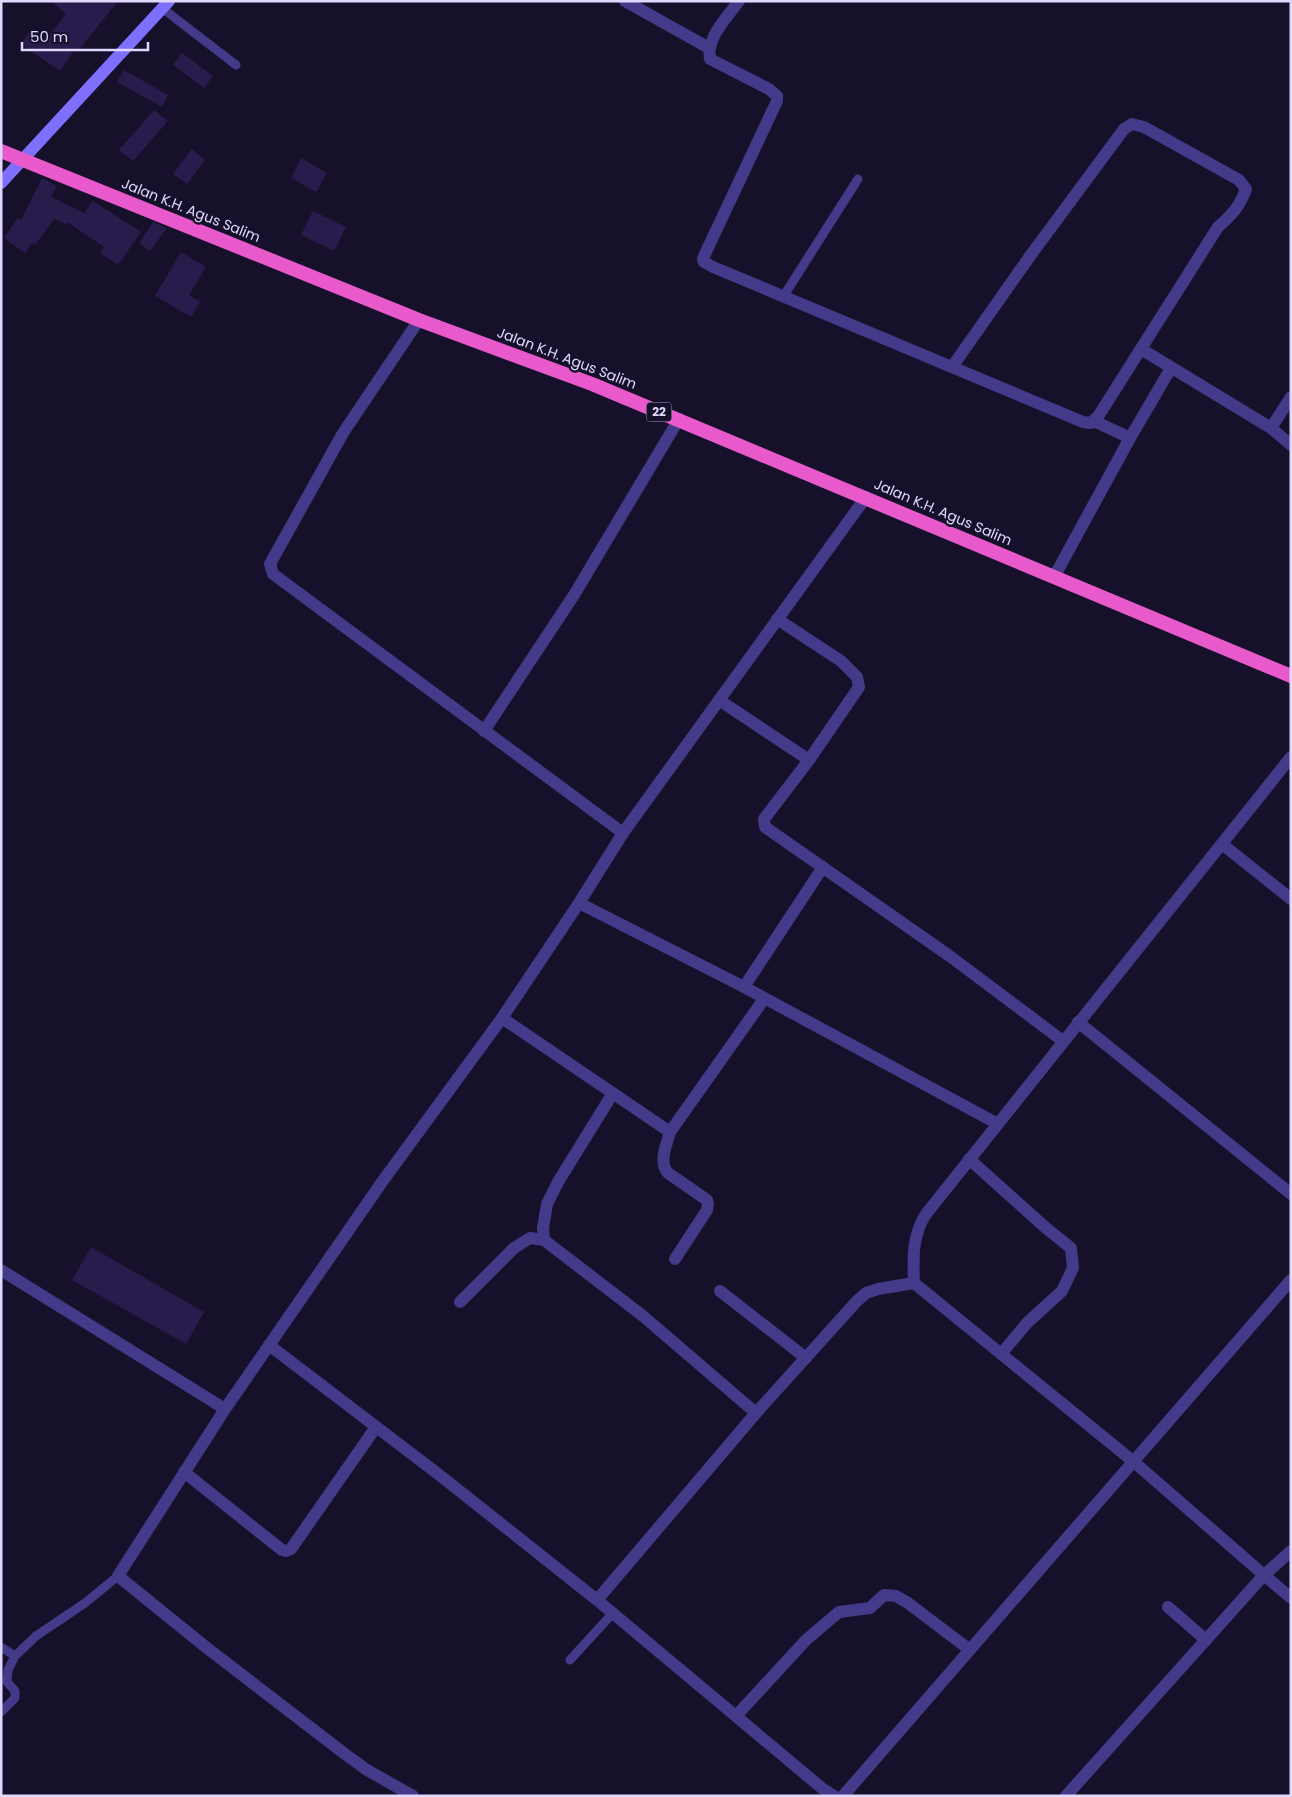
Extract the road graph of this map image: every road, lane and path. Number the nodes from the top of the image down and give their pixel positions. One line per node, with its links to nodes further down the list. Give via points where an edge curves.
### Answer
1 (625, 1): 4 (street)
2 (739, 1): 4 (street)
3 (166, 5): 5 (lane); 7 (main road)
4 (709, 48): 10 (street, via 712,60 769,89 777,96 777,101 703,259 713,268)
5 (236, 66)
6 (1, 151): 7 (highway, 22)
7 (23, 160): 9 (main road); 11 (highway, Jalan K.H. Agus Salim / 22)
8 (858, 179): 10 (lane)
9 (1, 183)
10 (783, 297): 13 (street)
11 (419, 320): 16 (highway, Jalan K.H. Agus Salim / 22); 26 (street, via 344,433 270,564 273,574)
12 (1142, 349): 13 (street, via 1218,227 1241,204 1246,189 1239,180 1144,127 1132,124 1124,129 1077,191); 14 (street); 17 (street)
13 (952, 367): 17 (street, via 1088,424)
14 (1171, 368): 18 (street); 19 (street)
15 (1291, 397): 18 (street)
16 (679, 420): 21 (highway, Jalan K.H. Agus Salim / 22); 26 (street, via 574,595)
17 (1094, 421): 19 (street)
18 (1271, 428): 20 (street)
19 (1130, 438): 22 (street)
20 (1291, 445)
21 (866, 497): 22 (highway, Jalan K.H. Agus Salim / 22); 23 (street)
22 (1054, 577): 24 (highway, Jalan K.H. Agus Salim / 22)
23 (777, 620): 25 (street); 28 (street, via 840,660 857,677 859,687)
24 (1291, 676)
25 (718, 700): 28 (street); 29 (street)
26 (484, 731): 29 (street)
27 (1291, 757): 30 (street)
28 (809, 760): 31 (street, via 764,819 765,827)
29 (623, 833): 33 (street)
30 (1222, 844): 32 (street); 37 (street)
31 (823, 867): 34 (street); 38 (street)
32 (1291, 900)
33 (579, 903): 34 (street); 36 (street)
34 (744, 987): 35 (street)
35 (764, 999): 40 (street); 41 (street)
36 (502, 1018): 39 (street); 51 (street, via 382,1182)
37 (1078, 1022): 38 (street); 43 (street)
38 (1064, 1041): 40 (street)
39 (614, 1093): 41 (street); 44 (street, via 546,1204)
40 (998, 1124): 42 (street)
41 (670, 1132): 45 (street, via 664,1168 708,1204)
42 (969, 1159): 48 (street, via 920,1222 914,1250); 52 (street, via 1071,1248 1073,1268 1062,1291 1027,1323)
43 (1291, 1194)
44 (544, 1240): 50 (street, via 530,1238 514,1248); 55 (street, via 643,1316)
45 (674, 1259)
46 (1, 1270): 54 (street)
47 (1291, 1280): 57 (street)
48 (914, 1283): 52 (street); 53 (street, via 866,1293)
49 (720, 1291): 53 (street)
50 (460, 1302)
51 (269, 1345): 54 (street); 56 (street)
52 (1001, 1354): 57 (street)
53 (806, 1358): 55 (street)
54 (225, 1409): 58 (street)
55 (756, 1413): 63 (street)
56 (376, 1427): 58 (street, via 291,1550 286,1552); 63 (street)
57 (1134, 1462): 60 (street); 68 (street)
58 (184, 1472): 61 (street)
59 (1291, 1551): 60 (street)
60 (1264, 1575): 62 (street); 66 (street)
61 (118, 1576): 69 (lane, via 36,1636); 74 (street, via 338,1748)
62 (1291, 1598)
63 (597, 1600): 65 (street)
64 (1168, 1607): 66 (street)
65 (613, 1613): 70 (lane); 73 (street)
66 (1206, 1640): 77 (street)
67 (1, 1648): 69 (lane)
68 (970, 1650): 73 (street, via 908,1603 896,1596 884,1595 870,1608 839,1612 806,1640); 76 (street)
69 (15, 1656): 71 (lane)
70 (570, 1660)
71 (4, 1684): 72 (lane, via 15,1691 14,1698)
72 (1, 1712)
73 (736, 1716): 75 (street)
74 (413, 1796)
75 (834, 1796)
76 (843, 1796)
77 (1066, 1796)

